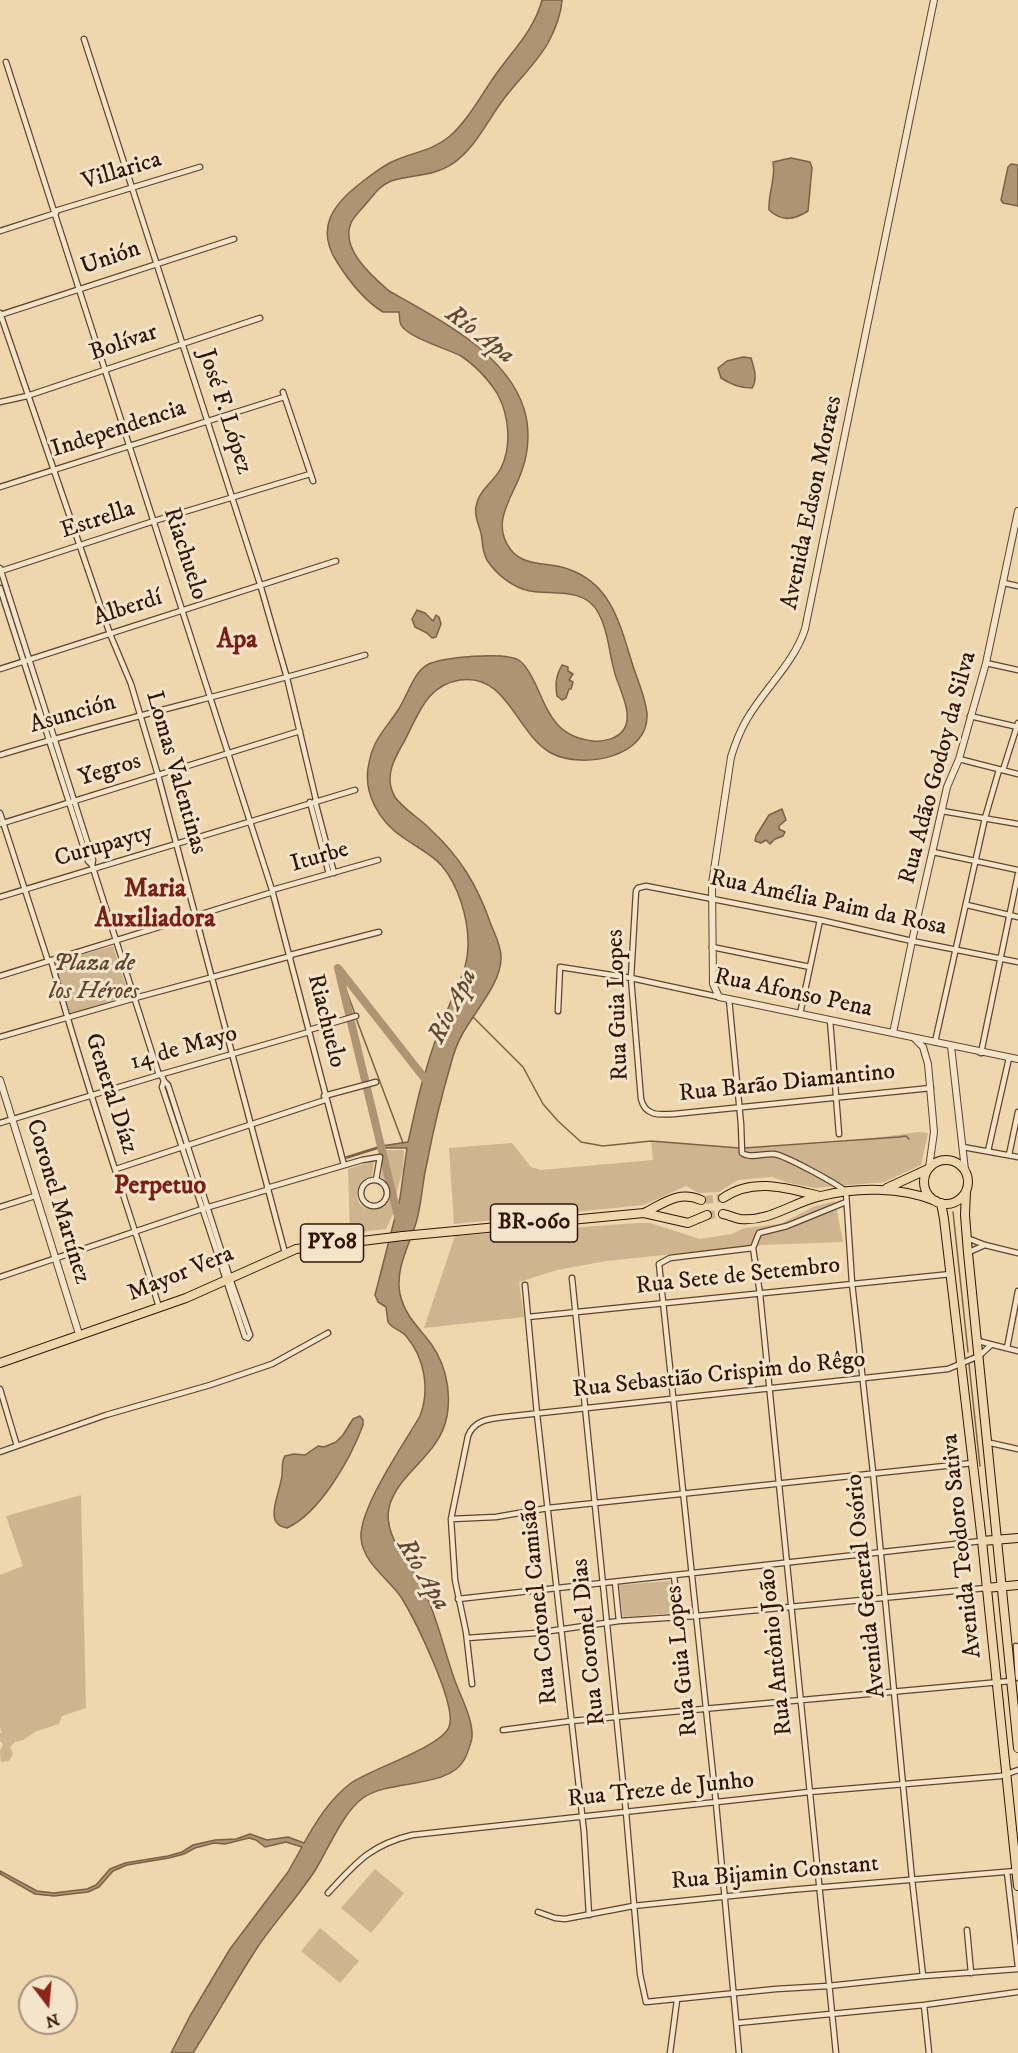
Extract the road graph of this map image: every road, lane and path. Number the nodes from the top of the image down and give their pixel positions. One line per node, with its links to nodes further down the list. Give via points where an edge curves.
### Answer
1 (934, 0): 74 (street, Avenida Edson Moraes, via 809,615 798,649 737,739 727,780)
2 (84, 39): 5 (street, José F. López)
3 (6, 62): 6 (street, Riachuelo)
4 (200, 167): 5 (street, Villarica)
5 (131, 188): 6 (street, Villarica); 9 (street, José F. López)
6 (55, 212): 7 (street, Villarica); 10 (street, Riachuelo)
7 (0, 231)
8 (234, 239): 9 (street, Unión)
9 (156, 263): 10 (street, Unión); 13 (street, José F. López)
10 (80, 289): 11 (street, Unión); 14 (street, Riachuelo)
11 (0, 314): 15 (street, Lomas Valentinas)
12 (260, 318): 13 (street, Bolívar)
13 (182, 343): 14 (street, Bolívar); 17 (street, José F. López)
14 (104, 370): 15 (street, Bolívar); 18 (street, Riachuelo)
15 (27, 396): 16 (street, Bolívar); 19 (street, Lomas Valentinas)
16 (0, 402)
17 (207, 420): 18 (street, Independencia); 20 (street, Independencia, via 284,394); 23 (street, José F. López)
18 (129, 446): 19 (street, Independencia); 25 (street, Riachuelo)
19 (53, 470): 22 (street, Independencia); 27 (street, Lomas Valentinas)
20 (310, 474): 21 (street, Independencia); 23 (street, Estrella)
21 (312, 481)
22 (0, 487)
23 (233, 498): 25 (street, Estrella); 31 (street, José F. López)
24 (1018, 512): 26 (street, Rua Adão Godoy da Silva)
25 (154, 521): 27 (street, Estrella); 34 (street, Riachuelo)
26 (1015, 538): 30 (street, Rua Adão Godoy da Silva)
27 (79, 546): 29 (street, Estrella); 35 (street, Lomas Valentinas)
28 (336, 561): 31 (street, Alberdí)
29 (0, 570): 33 (street)
30 (1004, 582): 32 (street); 38 (street, Rua Adão Godoy da Silva)
31 (260, 585): 34 (street, Alberdí); 41 (street, José F. López)
32 (1018, 585)
33 (2, 586): 37 (street)
34 (183, 610): 35 (street, Alberdí); 42 (street, Riachuelo)
35 (110, 634): 37 (street, Alberdí); 43 (street, Lomas Valentinas)
36 (365, 655): 41 (street, Asunción)
37 (26, 661): 39 (street, Alberdí); 47 (street)
38 (986, 663): 40 (street); 44 (street, Rua Adão Godoy da Silva)
39 (0, 669)
40 (1018, 670)
41 (288, 678): 42 (street, Asunción); 46 (street, José F. López)
42 (211, 696): 43 (street, Asunción); 48 (street, Riachuelo)
43 (140, 715): 47 (street, Asunción); 53 (street, Lomas Valentinas)
44 (970, 716): 45 (street); 50 (street, Rua Adão Godoy da Silva)
45 (1018, 725): 51 (street)
46 (300, 731): 48 (street, Yegros); 55 (street, José F. López)
47 (51, 739): 49 (street, Asunción); 56 (street)
48 (229, 753): 53 (street, Yegros); 60 (street, Riachuelo)
49 (0, 754)
50 (959, 759): 51 (street); 57 (street, Rua Adão Godoy da Silva)
51 (1001, 770): 52 (street); 59 (street)
52 (1018, 774)
53 (158, 775): 56 (street, Yegros); 63 (street, Lomas Valentinas)
54 (355, 790): 55 (street, Curupayty)
55 (313, 801): 60 (street, Curupayty); 69 (street, José F. López)
56 (72, 802): 61 (street, Yegros); 67 (street)
57 (942, 811): 59 (street); 64 (street, Rua Adão Godoy da Silva)
58 (0, 813): 61 (street, General Díaz)
59 (985, 818): 62 (street); 66 (street)
60 (251, 821): 63 (street, Curupayty); 71 (street, Riachuelo)
61 (2, 824): 70 (street, General Díaz)
62 (1018, 824)
63 (177, 845): 67 (street, Curupayty); 77 (street, Lomas Valentinas)
64 (933, 852): 66 (street); 82 (street, Rua Adão Godoy da Silva)
65 (378, 860): 69 (street, Iturbe)
66 (977, 861): 68 (street); 75 (street)
67 (93, 867): 70 (street, Curupayty); 81 (street)
68 (1018, 872): 76 (street)
69 (331, 873): 71 (street, Iturbe)
70 (25, 889): 73 (street, Curupayty); 87 (street, General Díaz)
71 (272, 891): 77 (street, Iturbe); 85 (street, Riachuelo)
72 (634, 894): 74 (street, Rua Amélia Paim da Rosa, via 646,886); 92 (street, Rua Guia Lopes)
73 (0, 897)
74 (711, 898): 79 (street, Rua Amélia Paim da Rosa); 83 (street, Avenida Edson Moraes)
75 (967, 905): 76 (street); 84 (street)
76 (1010, 915): 78 (street); 86 (street)
77 (196, 916): 81 (street, Iturbe); 91 (street, Lomas Valentinas)
78 (1018, 917)
79 (820, 920): 82 (street, Rua Amélia Paim da Rosa); 89 (street)
80 (380, 932): 85 (street)
81 (116, 940): 87 (street, Iturbe); 94 (street)
82 (912, 941): 84 (street, Rua Amélia Paim da Rosa); 102 (street, Rua Adão Godoy da Silva)
83 (712, 947): 89 (street); 93 (street, Avenida Edson Moraes, via 713,984)
84 (957, 949): 86 (street, Rua Amélia Paim da Rosa); 105 (street)
85 (290, 956): 91 (street); 101 (street, Riachuelo)
86 (1000, 958): 88 (street, Rua Amélia Paim da Rosa); 107 (street)
87 (50, 961): 90 (street, Iturbe); 99 (street, General Díaz)
88 (1018, 962)
89 (810, 967): 97 (street)
90 (0, 976)
91 (212, 978): 94 (street); 108 (street, Lomas Valentinas)
92 (631, 978): 93 (street, Rua Afonso Pena); 96 (street, Rua Afonso Pena, via 560,967); 119 (street, Rua Guia Lopes, via 641,1099)
93 (719, 997): 95 (street, Rua Afonso Pena)
94 (135, 998): 99 (street); 111 (street)
95 (729, 999): 97 (street, Rua Afonso Pena); 118 (street)
96 (558, 1011)
97 (800, 1014): 100 (street, Rua Afonso Pena)
98 (356, 1016): 101 (street, 14 de Mayo)
99 (67, 1019): 103 (street); 115 (street, General Díaz)
100 (830, 1020): 102 (street, Rua Afonso Pena); 117 (street)
101 (309, 1031): 108 (street, 14 de Mayo); 116 (street, Riachuelo)
102 (893, 1033): 104 (street, Rua Afonso Pena)
103 (0, 1037)
104 (913, 1037): 105 (street, Rua Afonso Pena); 114 (street, via 927,1055)
105 (935, 1042): 106 (street, Rua Afonso Pena)
106 (951, 1046): 107 (street, Rua Afonso Pena); 126 (street)
107 (981, 1053): 109 (street, Rua Afonso Pena)
108 (232, 1054): 111 (street, 14 de Mayo); 123 (street, Lomas Valentinas)
109 (1009, 1058): 110 (street, Rua Afonso Pena); 127 (street)
110 (1018, 1059)
111 (160, 1074): 115 (street, 14 de Mayo); 125 (street, via 168,1085)
112 (0, 1080): 121 (street, Coronel Martínez)
113 (376, 1082): 116 (street)
114 (931, 1088): 117 (street, Rua Barão Diamantino); 132 (street, via 934,1132)
115 (90, 1095): 121 (street, 14 de Mayo); 131 (street, General Díaz)
116 (325, 1098): 123 (street); 130 (street, Riachuelo)
117 (836, 1098): 118 (street, Rua Barão Diamantino); 124 (street)
118 (740, 1107): 119 (street, Rua Barão Diamantino, via 674,1114); 138 (street, via 741,1148 747,1156 782,1156)
119 (648, 1112)
120 (1018, 1112): 128 (street)
121 (13, 1119): 122 (street, 14 de Mayo); 139 (street, Coronel Martínez)
122 (0, 1123)
123 (250, 1125): 125 (street); 135 (street, Lomas Valentinas)
124 (839, 1134)
125 (184, 1146): 131 (street); 144 (street)
126 (963, 1148): 127 (street); 133 (street)
127 (988, 1151): 128 (street)
128 (1009, 1155): 129 (street)
129 (1018, 1157)
130 (343, 1162): 134 (street, via 380,1157); 135 (street)
131 (116, 1168): 146 (street, General Díaz)
132 (929, 1169): 133 (main road, via 939,1161 951,1160); 136 (main road); 142 (main road, via 925,1187)
133 (965, 1170): 137 (main road)
134 (376, 1180): 134 (street, via 362,1188 361,1197 370,1205 382,1203 386,1196 383,1184)
135 (267, 1189): 144 (street); 151 (street, Lomas Valentinas)
136 (886, 1189): 138 (main road); 142 (main road)
137 (966, 1191): 142 (main road, via 953,1202); 148 (main road, Avenida Teodoro Sativa)
138 (846, 1192): 140 (main road); 141 (street, Avenida General Osório)
139 (35, 1196): 143 (street); 154 (street, Coronel Martínez)
140 (820, 1196): 140 (main road, via 778,1214 744,1219 724,1214 722,1198 739,1188 775,1185)
141 (846, 1202): 150 (street, via 787,1226 762,1231 757,1234); 159 (street, Avenida General Osório)
142 (938, 1202): 155 (main road, Avenida Teodoro Sativa)
143 (0, 1207)
144 (204, 1208): 146 (street); 158 (street)
145 (644, 1213): 145 (main road, BR-060, via 679,1196 703,1200 704,1216 688,1223); 147 (main road, BR-060)
146 (136, 1232): 154 (street); 164 (street, General Díaz)
147 (403, 1236): 151 (highway, Mayor Vera / PY08)
148 (967, 1238): 149 (street); 152 (main road, Avenida Teodoro Sativa)
149 (986, 1245): 152 (street); 153 (street)
150 (753, 1248): 162 (street, Rua Antônio João); 163 (street, Rua Guia Lopes, via 670,1258 659,1264)
151 (285, 1253): 158 (highway, Mayor Vera / PY08)
152 (968, 1253): 169 (main road, Avenida Teodoro Sativa)
153 (1018, 1253)
154 (55, 1259): 156 (street); 168 (street, Coronel Martínez)
155 (951, 1274): 159 (street, Rua Sete de Setembro); 174 (main road, Avenida Teodoro Sativa)
156 (0, 1277)
157 (572, 1278): 165 (street, Rua Coronel Dias)
158 (227, 1279): 158 (street, via 245,1336 249,1338 250,1335); 164 (highway, Mayor Vera / PY08)
159 (852, 1283): 162 (street, Rua Sete de Setembro); 176 (street, Avenida General Osório)
160 (525, 1285): 166 (street, Rua Coronel Camisão)
161 (1018, 1291): 171 (street)
162 (760, 1294): 163 (street, Rua Sete de Setembro); 177 (street, Rua Antônio João)
163 (663, 1304): 165 (street, Rua Sete de Setembro); 179 (street, Rua Guia Lopes)
164 (159, 1308): 168 (highway, Mayor Vera / PY08)
165 (575, 1312): 166 (street, Rua Sete de Setembro); 180 (street, Rua Coronel Dias)
166 (528, 1317): 181 (street, Rua Coronel Camisão)
167 (327, 1333): 183 (street, via 272,1364)
168 (79, 1335): 175 (highway, Mayor Vera / PY08)
169 (978, 1341): 170 (street); 173 (main road, Avenida Teodoro Sativa)
170 (991, 1345): 171 (street); 173 (street)
171 (1007, 1348): 172 (street)
172 (1018, 1351)
173 (979, 1356): 174 (street, Rua Sebastião Crispim do Rêgo); 182 (main road, Avenida Teodoro Sativa)
174 (962, 1362): 176 (street, Rua Sebastião Crispim do Rêgo, via 948,1369); 186 (main road, Avenida Teodoro Sativa)
175 (0, 1363)
176 (864, 1378): 177 (street, Rua Sebastião Crispim do Rêgo); 187 (street, Avenida General Osório)
177 (769, 1387): 179 (street, Rua Sebastião Crispim do Rêgo); 188 (street, Rua Antônio João)
178 (0, 1389): 183 (street)
179 (674, 1398): 180 (street, Rua Sebastião Crispim do Rêgo); 189 (street, Rua Guia Lopes)
180 (585, 1408): 181 (street, Rua Sebastião Crispim do Rêgo); 190 (street, Rua Coronel Dias)
181 (537, 1414): 191 (street, Rua Coronel Camisão); 192 (street, Rua Sebastião Crispim do Rêgo, via 478,1422 471,1429)
182 (986, 1442): 184 (street); 194 (main road, Avenida Teodoro Sativa)
183 (17, 1446): 185 (street)
184 (1018, 1449)
185 (0, 1452)
186 (974, 1462): 187 (street); 195 (main road, Avenida Teodoro Sativa)
187 (873, 1472): 188 (street); 196 (street, Avenida General Osório)
188 (778, 1483): 189 (street); 197 (street, Rua Antônio João)
189 (683, 1494): 190 (street); 198 (street, Rua Guia Lopes)
190 (594, 1504): 191 (street); 201 (street, Rua Coronel Dias)
191 (548, 1508): 192 (street, via 496,1517); 204 (street, Rua Coronel Camisão)
192 (451, 1519): 207 (street)
193 (1018, 1538): 194 (main road)
194 (998, 1539): 195 (main road); 203 (main road, Avenida Teodoro Sativa)
195 (982, 1541): 196 (street); 205 (main road, Avenida Teodoro Sativa)
196 (880, 1552): 197 (street); 206 (street, Avenida General Osório)
197 (786, 1563): 198 (street); 208 (street, Rua Antônio João)
198 (691, 1574): 199 (street); 209 (street, Rua Guia Lopes)
199 (674, 1576): 200 (street); 210 (street, Rua Guia Lopes)
200 (615, 1582): 201 (street); 211 (street, Rua Coronel Dias)
201 (602, 1583): 204 (street); 212 (street, Rua Coronel Dias)
202 (1018, 1585): 203 (main road)
203 (1001, 1586): 205 (main road); 215 (main road, Avenida Teodoro Sativa)
204 (557, 1587): 207 (street); 213 (street, Rua Coronel Camisão)
205 (986, 1588): 206 (street); 218 (main road, Avenida Teodoro Sativa)
206 (886, 1597): 208 (street); 220 (street, Avenida General Osório)
207 (458, 1599): 214 (street)
208 (791, 1607): 209 (street); 221 (street, Rua Antônio João)
209 (696, 1616): 210 (street); 222 (street, Rua Guia Lopes)
210 (679, 1617): 211 (street)
211 (619, 1621): 212 (street)
212 (606, 1623): 213 (street); 223 (street, Rua Coronel Dias)
213 (562, 1628): 214 (street); 224 (street, Rua Coronel Camisão)
214 (467, 1638): 219 (street)
215 (1007, 1644): 216 (street); 217 (main road, Avenida Teodoro Sativa)
216 (1017, 1646): 217 (street)
217 (1015, 1679): 218 (street); 226 (main road, Avenida Teodoro Sativa)
218 (998, 1682): 220 (street); 228 (main road, Avenida Teodoro Sativa)
219 (472, 1684)
220 (896, 1692): 221 (street); 229 (street, Avenida General Osório)
221 (801, 1701): 222 (street); 230 (street, Rua Antônio João)
222 (706, 1710): 223 (street); 231 (street, Rua Guia Lopes)
223 (616, 1718): 224 (street); 232 (street, Rua Coronel Dias)
224 (571, 1721): 225 (street); 233 (street, Rua Coronel Camisão)
225 (503, 1730)
226 (1018, 1748)
227 (1018, 1770): 228 (street, Rua Treze de Junho)
228 (1007, 1774): 229 (street, Rua Treze de Junho); 234 (main road, Avenida Teodoro Sativa)
229 (904, 1785): 230 (street, Rua Treze de Junho); 236 (street, Avenida General Osório)
230 (809, 1792): 231 (street, Rua Treze de Junho); 238 (street, Rua Antônio João)
231 (716, 1803): 232 (street, Rua Treze de Junho); 240 (street, Rua Guia Lopes)
232 (626, 1812): 233 (street, Rua Treze de Junho); 241 (street, Rua Coronel Dias)
233 (582, 1818): 239 (street, Rua Treze de Junho, via 423,1833 398,1839 364,1856); 243 (street, Rua Coronel Camisão)
234 (1016, 1871): 235 (street, Rua Bijamin Constant); 237 (main road, Avenida Teodoro Sativa)
235 (1007, 1872): 236 (street, Rua Bijamin Constant); 245 (street)
236 (912, 1880): 238 (street, Rua Bijamin Constant); 247 (street, Avenida General Osório)
237 (1018, 1886)
238 (819, 1888): 240 (street, Rua Bijamin Constant); 248 (street, Rua Antônio João)
239 (328, 1893)
240 (724, 1897): 241 (street, Rua Bijamin Constant); 250 (street, Rua Guia Lopes)
241 (633, 1906): 243 (street, Rua Bijamin Constant); 251 (street, Rua Coronel Dias, via 646,2002)
242 (538, 1912): 243 (street, Rua Bijamin Constant, via 565,1919)
243 (589, 1915)
244 (967, 1930): 246 (street)
245 (1018, 1968): 246 (street)
246 (971, 1973): 247 (street)
247 (923, 1976): 248 (street)
248 (828, 1986): 250 (street); 253 (street, Rua Antônio João)
249 (1018, 1992): 252 (street)
250 (733, 1995): 251 (street); 254 (street, Rua Guia Lopes)
251 (677, 2000): 255 (street)
252 (924, 2005): 253 (street); 258 (street)
253 (833, 2015): 254 (street); 257 (street, Rua Antônio João)
254 (737, 2023): 256 (street, Rua Guia Lopes)
255 (670, 2053)
256 (739, 2053)
257 (836, 2053)
258 (929, 2053)

